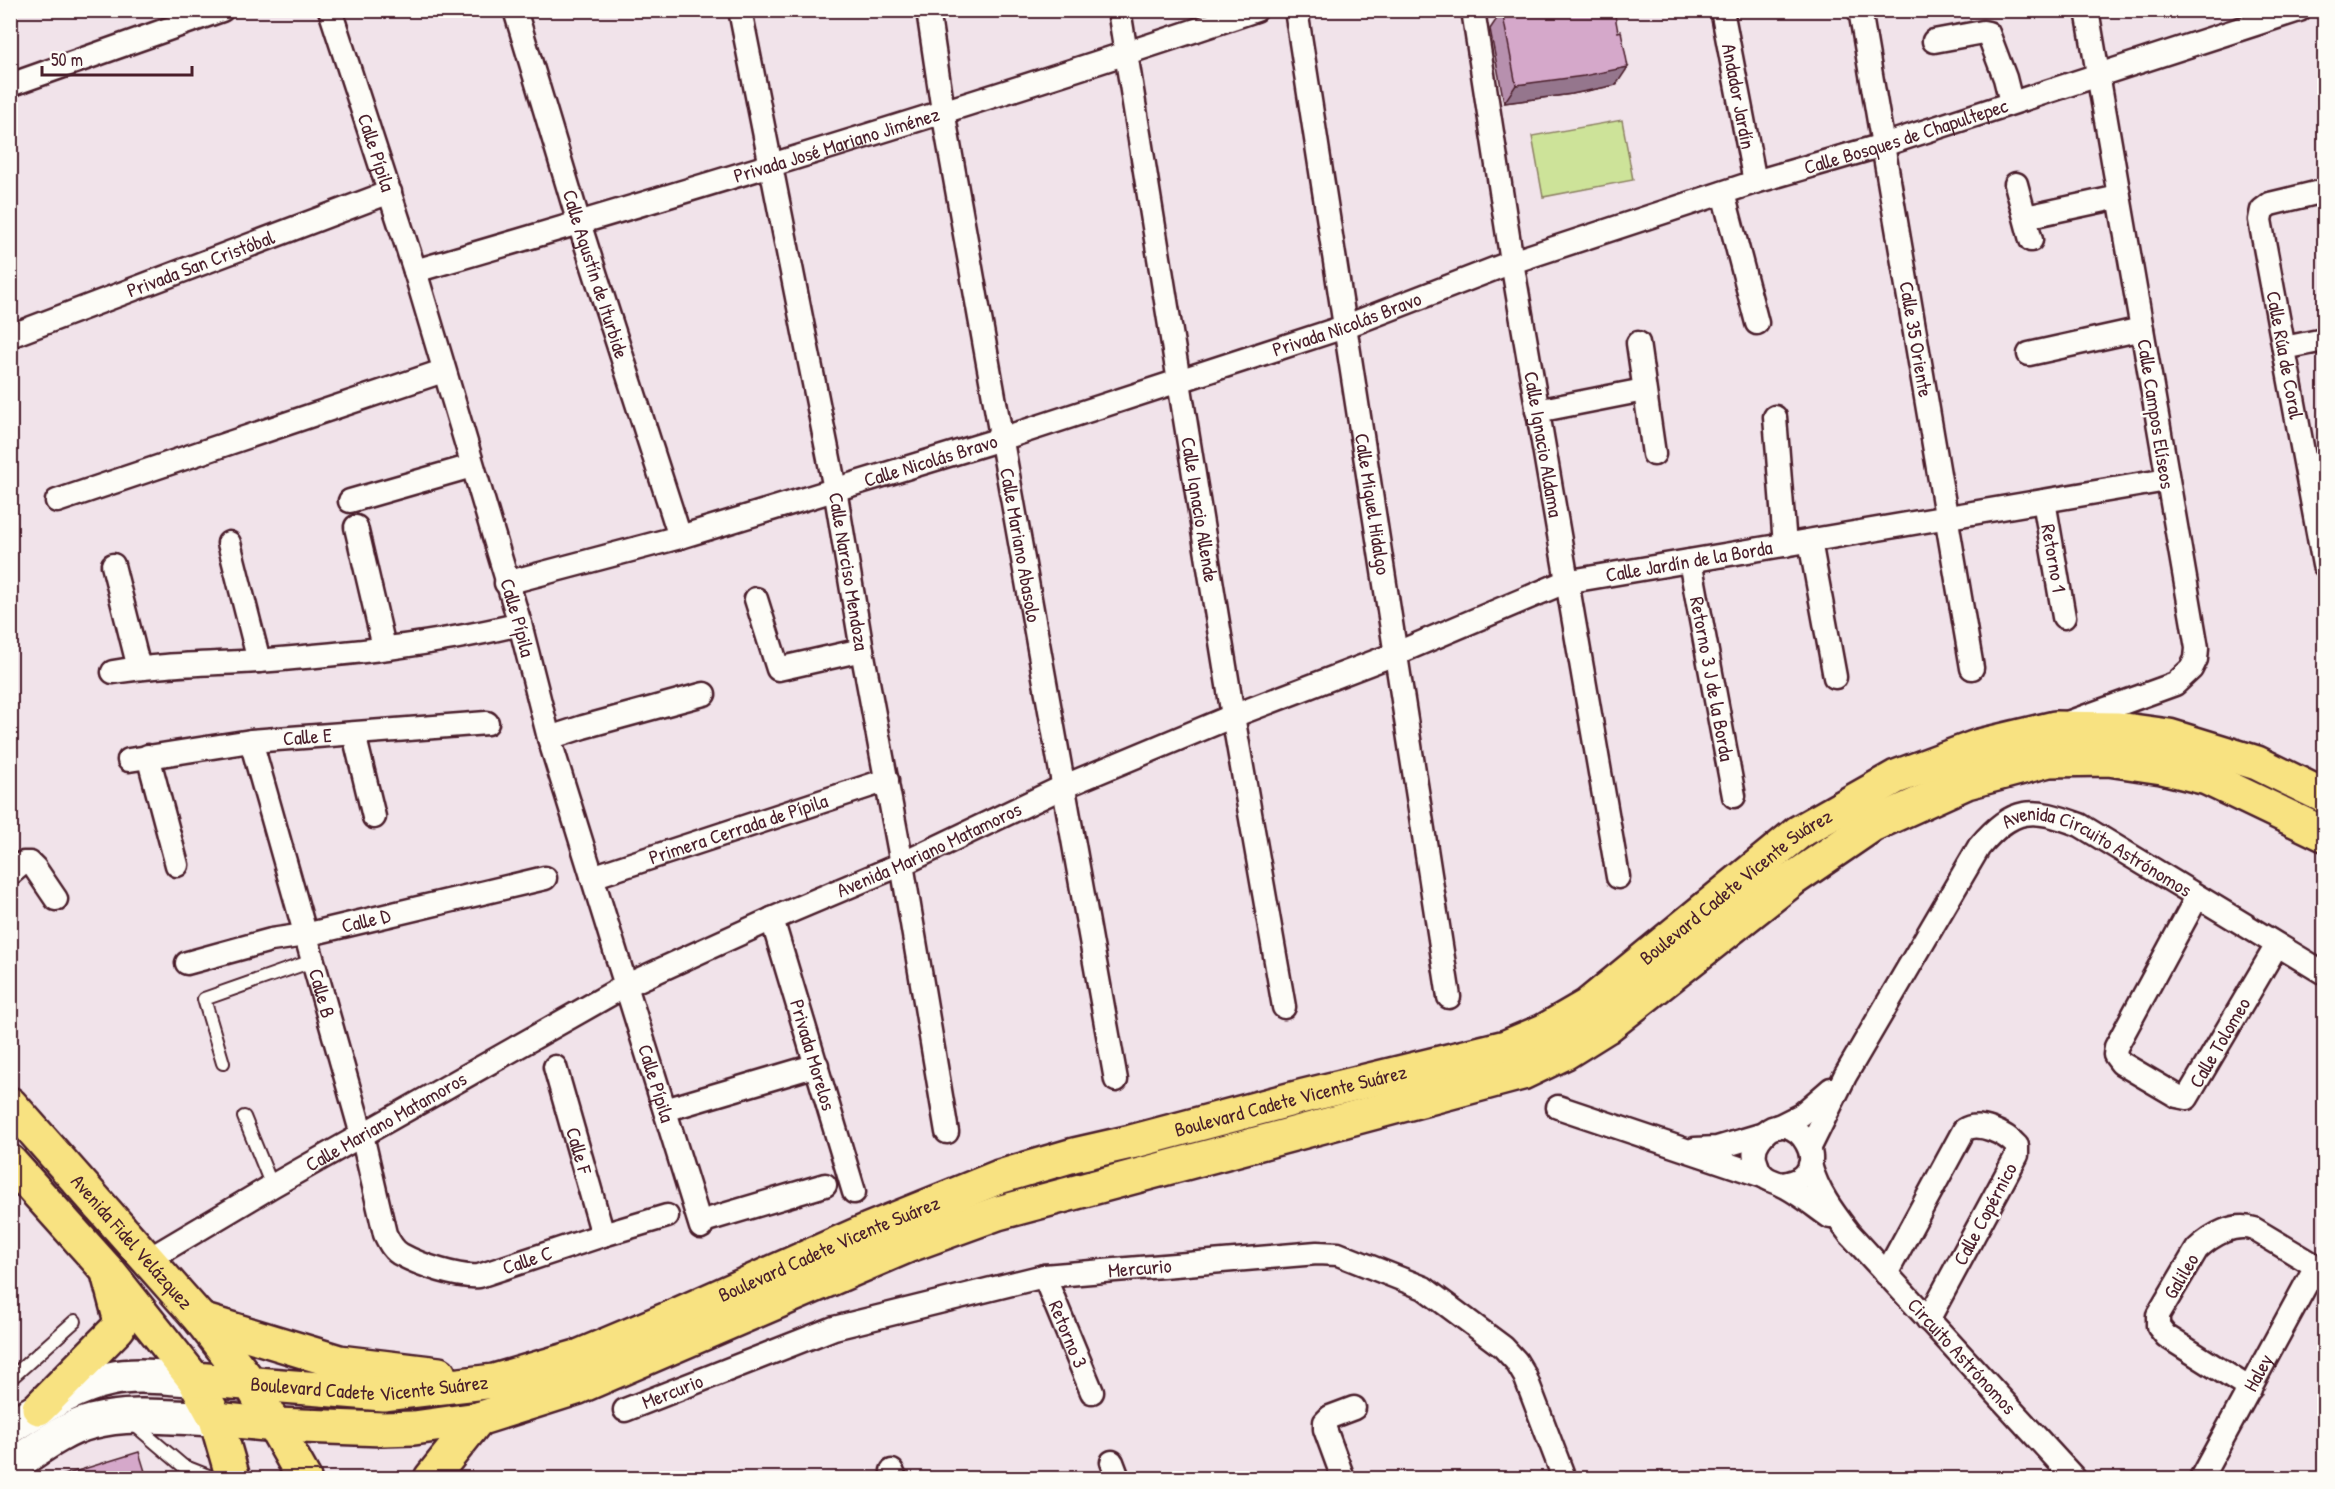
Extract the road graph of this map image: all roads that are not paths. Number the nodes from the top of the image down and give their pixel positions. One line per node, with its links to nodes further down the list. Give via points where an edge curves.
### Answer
1 (222, 10): 17 (street)
2 (330, 10): 25 (street, Calle Pípila)
3 (515, 10): 29 (street, Calle Agustín de Iturbide)
4 (740, 10): 21 (street, Calle Narciso Mendoza)
5 (928, 10): 19 (street, Calle Mariano Abasolo)
6 (1119, 10): 15 (street, Calle Ignacio Allende)
7 (1256, 10): 15 (street, Privada José Mariano Jiménez)
8 (1296, 10): 34 (street, Calle Miguel Hidalgo)
9 (1473, 10): 31 (street, Calle Ignacio Aldama)
10 (1722, 10): 22 (street, Andador Jardín)
11 (1860, 10): 20 (street, Calle 35 Oriente)
12 (2087, 10): 16 (street, Calle Campos Elíseos)
13 (2299, 10): 16 (street, Calle Bosques de Chapultepec)
14 (1934, 41): 18 (street, via 1988,33)
15 (1126, 54): 19 (street, Privada José Mariano Jiménez); 42 (street, Calle Ignacio Allende)
16 (2098, 76): 18 (street, Calle Bosques de Chapultepec); 27 (street, Calle Campos Elíseos)
17 (10, 85)
18 (2011, 102): 20 (street, Calle Bosques de Chapultepec)
19 (942, 111): 21 (street, Privada José Mariano Jiménez); 46 (street, Calle Mariano Abasolo)
20 (1883, 145): 22 (street, Calle Bosques de Chapultepec); 55 (street, Calle 35 Oriente)
21 (769, 164): 29 (street, Privada José Mariano Jiménez); 51 (street, Calle Narciso Mendoza)
22 (1755, 182): 26 (street, Calle Bosques de Chapultepec)
23 (2016, 184): 28 (street)
24 (2325, 191): 39 (street, Calle Rúa de Coral, via 2270,204 2262,210 2260,220)
25 (390, 192): 32 (street, Calle Pípila); 36 (street, Privada San Cristóbal)
26 (1723, 193): 31 (street, Calle Bosques de Chapultepec); 33 (street)
27 (2119, 197): 28 (street); 35 (street, Calle Campos Elíseos)
28 (2026, 218): 30 (street)
29 (579, 223): 32 (street, Privada José Mariano Jiménez); 57 (street, Calle Agustín de Iturbide)
30 (2031, 240)
31 (1512, 262): 34 (street, Privada Nicolás Bravo); 44 (street, Calle Ignacio Aldama)
32 (415, 272): 41 (street, Calle Pípila)
33 (1757, 323)
34 (1344, 327): 42 (street, Privada Nicolás Bravo); 71 (street, Calle Miguel Hidalgo)
35 (2142, 329): 40 (street); 50 (street, Calle Campos Elíseos)
36 (10, 336)
37 (2325, 340): 39 (street)
38 (1638, 343): 43 (street)
39 (2284, 348): 49 (street, Calle Rúa de Coral)
40 (2029, 354)
41 (443, 371): 48 (street, Calle Pípila); 52 (street)
42 (1180, 381): 46 (street, Calle Nicolás Bravo); 78 (street, Calle Ignacio Allende)
43 (1644, 390): 44 (street); 47 (street)
44 (1537, 411): 64 (street, Calle Ignacio Aldama)
45 (1775, 417): 60 (street)
46 (1001, 439): 51 (street, Calle Nicolás Bravo); 85 (street, Calle Mariano Abasolo)
47 (1654, 454)
48 (472, 466): 53 (street); 65 (street, Calle Pípila)
49 (2317, 477): 63 (street, Calle Rúa de Coral)
50 (2167, 480): 54 (street, Calle Jardín de la Borda); 80 (street, Calle Campos Elíseos, via 2196,659 2185,677 2175,684)
51 (835, 489): 57 (street, Calle Nicolás Bravo); 70 (street, Calle Narciso Mendoza)
52 (57, 501)
53 (350, 501)
54 (2044, 501): 55 (street, Calle Jardín de la Borda); 67 (street, Retorno 1)
55 (1946, 518): 58 (street, Calle Jardín de la Borda); 74 (street, Calle 35 Oriente)
56 (356, 527): 69 (street)
57 (680, 537): 65 (street)
58 (1810, 541): 60 (street, Calle Jardín de la Borda); 76 (street)
59 (230, 543): 72 (street)
60 (1785, 545): 61 (street, Calle Jardín de la Borda)
61 (1690, 561): 64 (street, Calle Jardín de la Borda); 86 (street, Retorno 3 J de la Borda)
62 (113, 565): 73 (street)
63 (2325, 565)
64 (1565, 582): 71 (street, Calle Jardín de la Borda); 93 (street, Calle Ignacio Aldama)
65 (506, 583): 68 (street, Calle Pípila)
66 (756, 599): 70 (street, via 778,669)
67 (2064, 616)
68 (520, 624): 69 (street); 82 (street, Calle Pípila)
69 (384, 647): 72 (street)
70 (862, 650): 84 (street, Calle Narciso Mendoza)
71 (1395, 654): 78 (street, Calle Jardín de la Borda); 105 (street, Calle Miguel Hidalgo)
72 (259, 661): 73 (street)
73 (139, 668): 75 (street)
74 (1972, 668)
75 (113, 672)
76 (1835, 677)
77 (704, 694): 82 (street)
78 (1233, 716): 85 (street, Avenida Mariano Matamoros); 106 (street, Calle Ignacio Allende)
79 (488, 723): 81 (street, Calle E)
80 (2055, 728): 87 (main road, Boulevard Cadete Vicente Suárez, via 2118,729 2169,736 2257,763); 140 (main road, Boulevard Cadete Vicente Suárez, via 1979,746 1896,777 1799,832 1587,1006 1506,1047 999,1177 580,1356)
81 (354, 734): 83 (street, Calle E); 88 (street)
82 (549, 738): 95 (street, Calle Pípila)
83 (251, 741): 91 (street, Calle E, via 139,758); 99 (street, Calle B)
84 (887, 780): 90 (street, Calle Narciso Mendoza); 95 (street, Primera Cerrada de Pípila)
85 (1065, 786): 90 (street, Avenida Mariano Matamoros); 111 (street, Calle Mariano Abasolo)
86 (1734, 796)
87 (2325, 796)
88 (374, 817)
89 (2325, 834): 149 (main road, Boulevard Cadete Vicente Suárez, via 2207,777 2108,759 2049,760 1967,782 1872,825 1793,879 1606,1027 1521,1073 998,1213 907,1246 576,1388)
90 (902, 864): 98 (street, Avenida Mariano Matamoros); 117 (street, Calle Narciso Mendoza)
91 (177, 865)
92 (10, 874): 97 (street, via 23,863 30,863)
93 (1618, 877)
94 (545, 878): 99 (street, Calle D)
95 (592, 878): 104 (street, Calle Pípila)
96 (2196, 897): 100 (street, Avenida Circuito Astrónomos); 100 (street, Calle Tolomeo, via 2116,1047 2115,1056 2121,1063 2187,1098); 110 (street, Avenida Circuito Astrónomos, via 2080,825 2051,814 2029,812 2011,818 1994,829 1979,847)
97 (56, 899)
98 (772, 919): 104 (street, Avenida Mariano Matamoros); 108 (street, Privada Morelos)
99 (305, 935): 101 (street, Calle B); 102 (street, Calle D)
100 (2277, 945): 103 (street, Avenida Circuito Astrónomos)
101 (312, 961): 107 (lane, via 204,999); 118 (street, Calle B)
102 (187, 963)
103 (2325, 973)
104 (625, 986): 114 (street, Calle Pípila); 118 (street, Calle Mariano Matamoros)
105 (1449, 997)
106 (1284, 1007)
107 (223, 1063)
108 (817, 1065): 114 (street); 125 (street, Privada Morelos)
109 (555, 1067): 128 (street, Calle F)
110 (1845, 1076): 116 (street, Avenida Circuito Astrónomos, via 1801,1115); 120 (street, Avenida Circuito Astrónomos)
111 (1116, 1080)
112 (10, 1104): 130 (main road, Avenida Fidel Velázquez)
113 (1558, 1107): 119 (street, Circuito Astrónomos)
114 (665, 1110): 123 (street, Calle Pípila, via 701,1225)
115 (244, 1117): 124 (lane)
116 (1770, 1130): 119 (street, Circuito Astrónomos, via 1717,1148); 120 (street, via 1790,1128 1798,1132); 122 (street, via 1755,1150 1758,1168)
117 (947, 1132)
118 (362, 1135): 124 (street, Calle Mariano Matamoros); 129 (street, Calle B)
119 (1684, 1149): 122 (street, Circuito Astrónomos)
120 (1810, 1156): 122 (street, via 1798,1179); 127 (street, Circuito Astrónomos, via 1817,1187)
121 (10, 1162): 132 (main road, Avenida Fidel Velázquez)
122 (1771, 1180): 127 (street, Circuito Astrónomos, via 1812,1203)
123 (825, 1185)
124 (272, 1186): 130 (street, Calle Mariano Matamoros)
125 (854, 1192)
126 (667, 1216): 128 (street, Calle C)
127 (1849, 1233): 133 (street, Circuito Astrónomos)
128 (603, 1235): 129 (street, Calle C, via 467,1277 401,1255)
129 (391, 1245)
130 (149, 1259): 132 (main road, via 125,1272); 135 (main road, Avenida Fidel Velázquez)
131 (2316, 1266): 142 (street, Haley); 142 (street, Galileo, via 2254,1229 2233,1227 2197,1250 2158,1315 2158,1326 2166,1336)
132 (107, 1269): 139 (main road, Avenida Fidel Velázquez); 145 (main road, via 120,1318 118,1328)
133 (1886, 1274): 136 (street, Circuito Astrónomos); 136 (street, Calle Copérnico, via 1964,1130 1980,1126 2011,1139 2017,1146 2017,1155)
134 (1044, 1276): 143 (street, Retorno 3); 146 (street, Mercurio, via 834,1328); 157 (street, Mercurio, via 1338,1254 1424,1288 1503,1347 1525,1376)
135 (201, 1320): 140 (main road, via 339,1362); 141 (main road, Avenida Fidel Velázquez)
136 (1928, 1320): 158 (street, Circuito Astrónomos)
137 (75, 1322): 138 (lane)
138 (11, 1378)
139 (194, 1379): 141 (main road, Boulevard Cadete Vicente Suárez); 145 (main road, via 112,1378); 148 (main road, Avenida Fidel Velázquez)
140 (494, 1380): 141 (main road, Boulevard Cadete Vicente Suárez, via 383,1394)
141 (251, 1384): 150 (main road, Avenida Fidel Velázquez)
142 (2250, 1389): 159 (street, Haley)
143 (1092, 1392)
144 (1354, 1407): 156 (street, via 1324,1422)
145 (39, 1408): 151 (main road)
146 (625, 1410)
147 (125, 1416): 148 (main road); 152 (main road, via 90,1422 56,1437); 153 (lane, via 183,1467)
148 (216, 1419): 150 (main road, Boulevard Cadete Vicente Suárez); 153 (main road, Avenida Fidel Velázquez)
149 (478, 1419): 150 (main road, Boulevard Cadete Vicente Suárez, via 393,1429); 155 (main road)
150 (275, 1425): 154 (main road, Avenida Fidel Velázquez)
151 (10, 1427)
152 (10, 1467)
153 (220, 1476)
154 (304, 1479)
155 (431, 1479)
156 (1343, 1479)
157 (1564, 1479)
158 (2074, 1479)
159 (2201, 1479)

